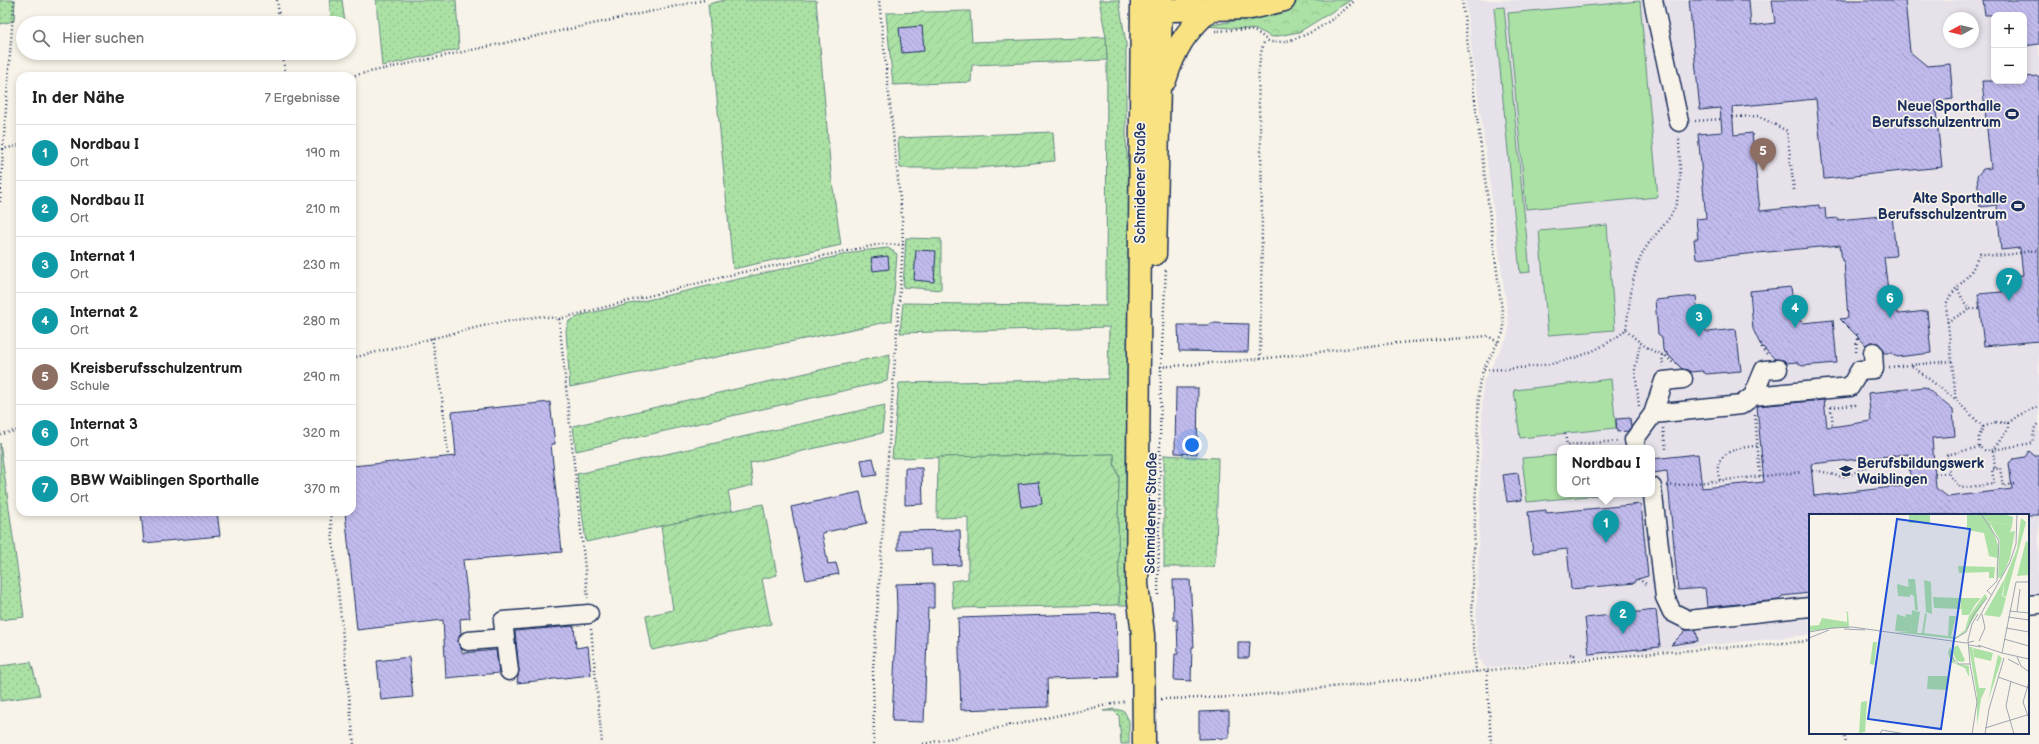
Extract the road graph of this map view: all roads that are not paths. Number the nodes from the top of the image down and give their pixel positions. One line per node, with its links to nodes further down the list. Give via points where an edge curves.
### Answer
1 (1129, 0): 6 (main road)
2 (1284, 0): 5 (main road, via 1250,8)
3 (1653, 0): 8 (lane)
4 (1154, 2): 5 (main road, via 1172,10); 6 (main road, Schmidener Straße); 7 (main road, Schmidener Straße)
5 (1202, 5): 7 (main road, Schmidener Straße, via 1194,23 1181,40)
6 (1142, 53): 10 (main road, Schmidener Straße)
7 (1159, 98): 10 (main road, Schmidener Straße)
8 (1679, 122)
9 (1873, 360): 13 (lane, via 1860,370 1850,387)
10 (1151, 367): 24 (main road, Schmidener Straße, via 1137,584 1151,699)
11 (1778, 369): 13 (lane, via 1764,370)
12 (1683, 379): 14 (lane, via 1664,381)
13 (1753, 396): 14 (lane, via 1742,405)
14 (1654, 416): 15 (lane)
15 (1635, 444)
16 (1653, 497): 19 (lane, via 1665,597 1672,612 1688,620)
17 (2039, 604): 18 (lane)
18 (2029, 605)
19 (1809, 607)
20 (589, 614): 21 (lane, via 503,621)
21 (505, 638): 22 (lane); 23 (lane)
22 (468, 641)
23 (509, 671)
24 (1144, 744)

